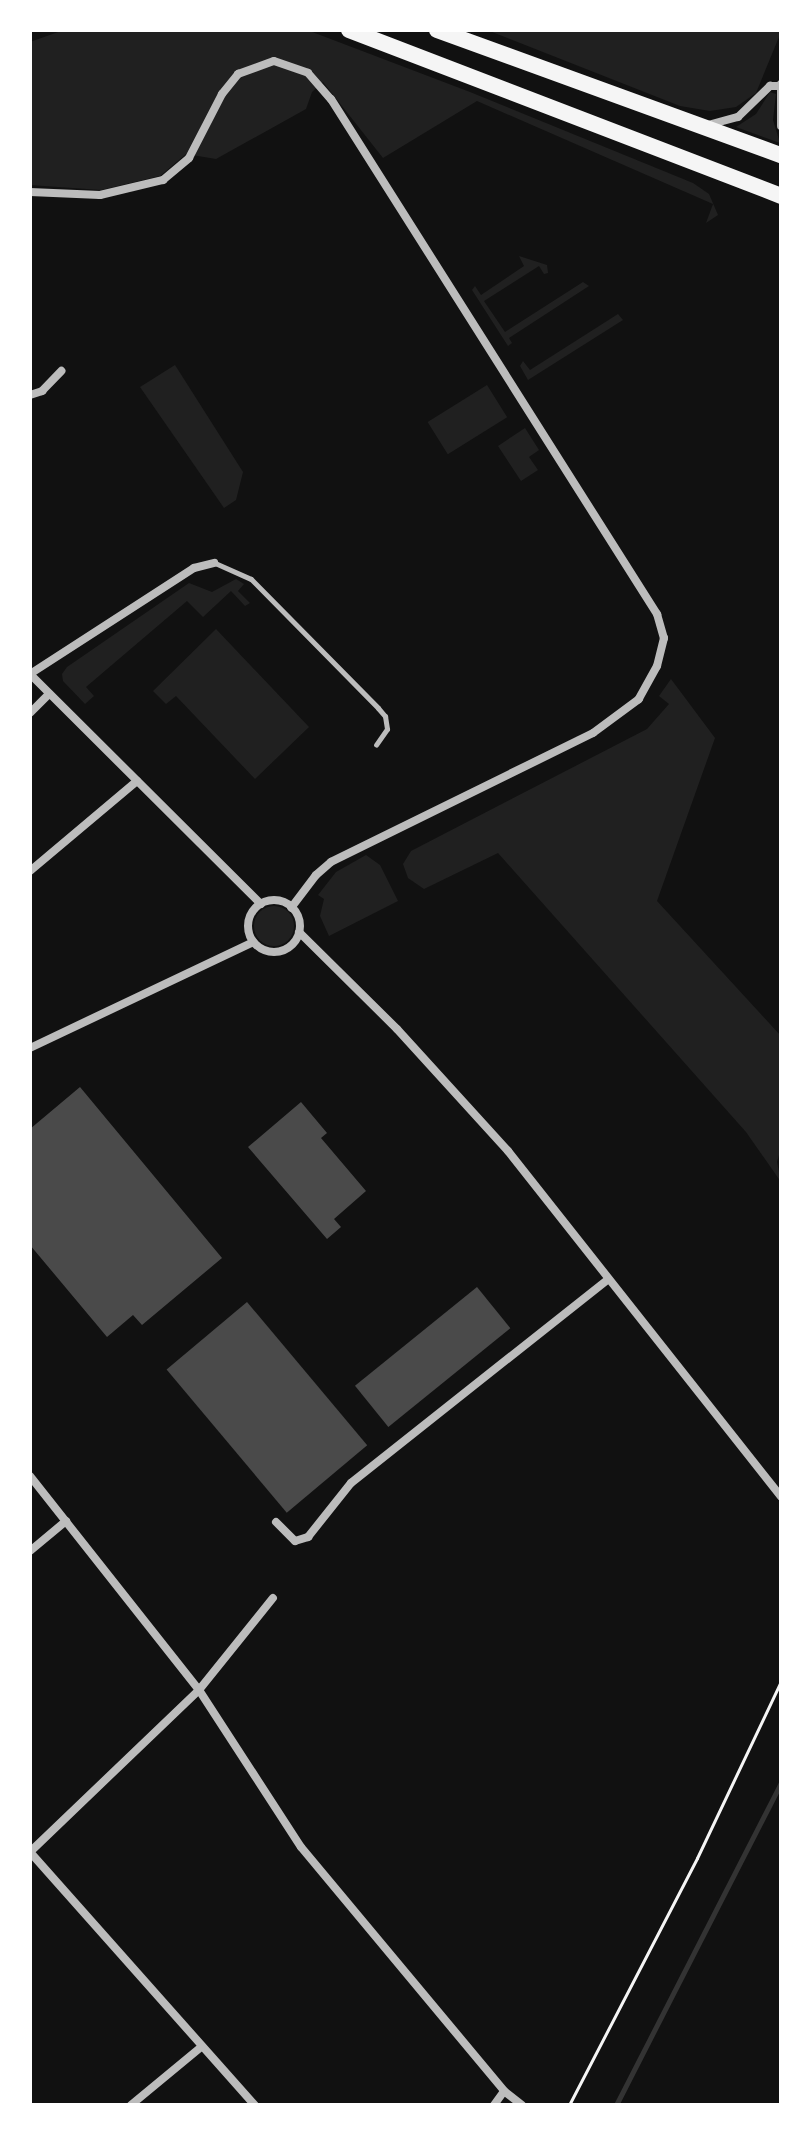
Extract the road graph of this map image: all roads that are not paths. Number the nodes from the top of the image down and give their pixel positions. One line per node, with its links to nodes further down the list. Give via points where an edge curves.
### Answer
1 (349, 30): 8 (main road)
2 (437, 30): 4 (main road)
3 (781, 85): 4 (street, via 770,86 738,117); 5 (street)
4 (704, 126): 6 (main road)
5 (781, 126)
6 (781, 155)
7 (30, 192): 19 (street, via 100,195 163,180 189,158 238,74 274,61 308,73 331,99 657,614 664,638 657,666 639,699 593,733 331,862)
8 (781, 196)
9 (61, 371): 10 (street, via 42,391)
10 (30, 395)
11 (214, 563): 12 (street, via 194,568); 15 (lane, via 251,579 378,708 387,729)
12 (30, 674): 13 (street)
13 (49, 694): 14 (street); 16 (street)
14 (30, 713)
15 (376, 745)
16 (137, 781): 17 (street); 18 (street)
17 (30, 871)
18 (261, 904): 19 (street, via 279,901); 21 (street, via 249,920)
19 (291, 908): 20 (street)
20 (299, 932): 21 (street, via 292,944 276,952); 23 (street, via 458,1094)
21 (253, 942): 22 (street)
22 (30, 1048)
23 (608, 1279): 25 (street); 27 (street, via 351,1483 308,1537 295,1541)
24 (30, 1476): 26 (street)
25 (781, 1497)
26 (66, 1521): 28 (street); 30 (street)
27 (276, 1522)
28 (30, 1551)
29 (273, 1598): 30 (street)
30 (199, 1690): 31 (street); 33 (street, via 301,1847)
31 (30, 1852): 32 (street)
32 (201, 2047): 34 (street); 35 (street)
33 (504, 2091): 36 (street); 37 (street)
34 (131, 2105)
35 (255, 2105)
36 (494, 2105)
37 (522, 2105)

